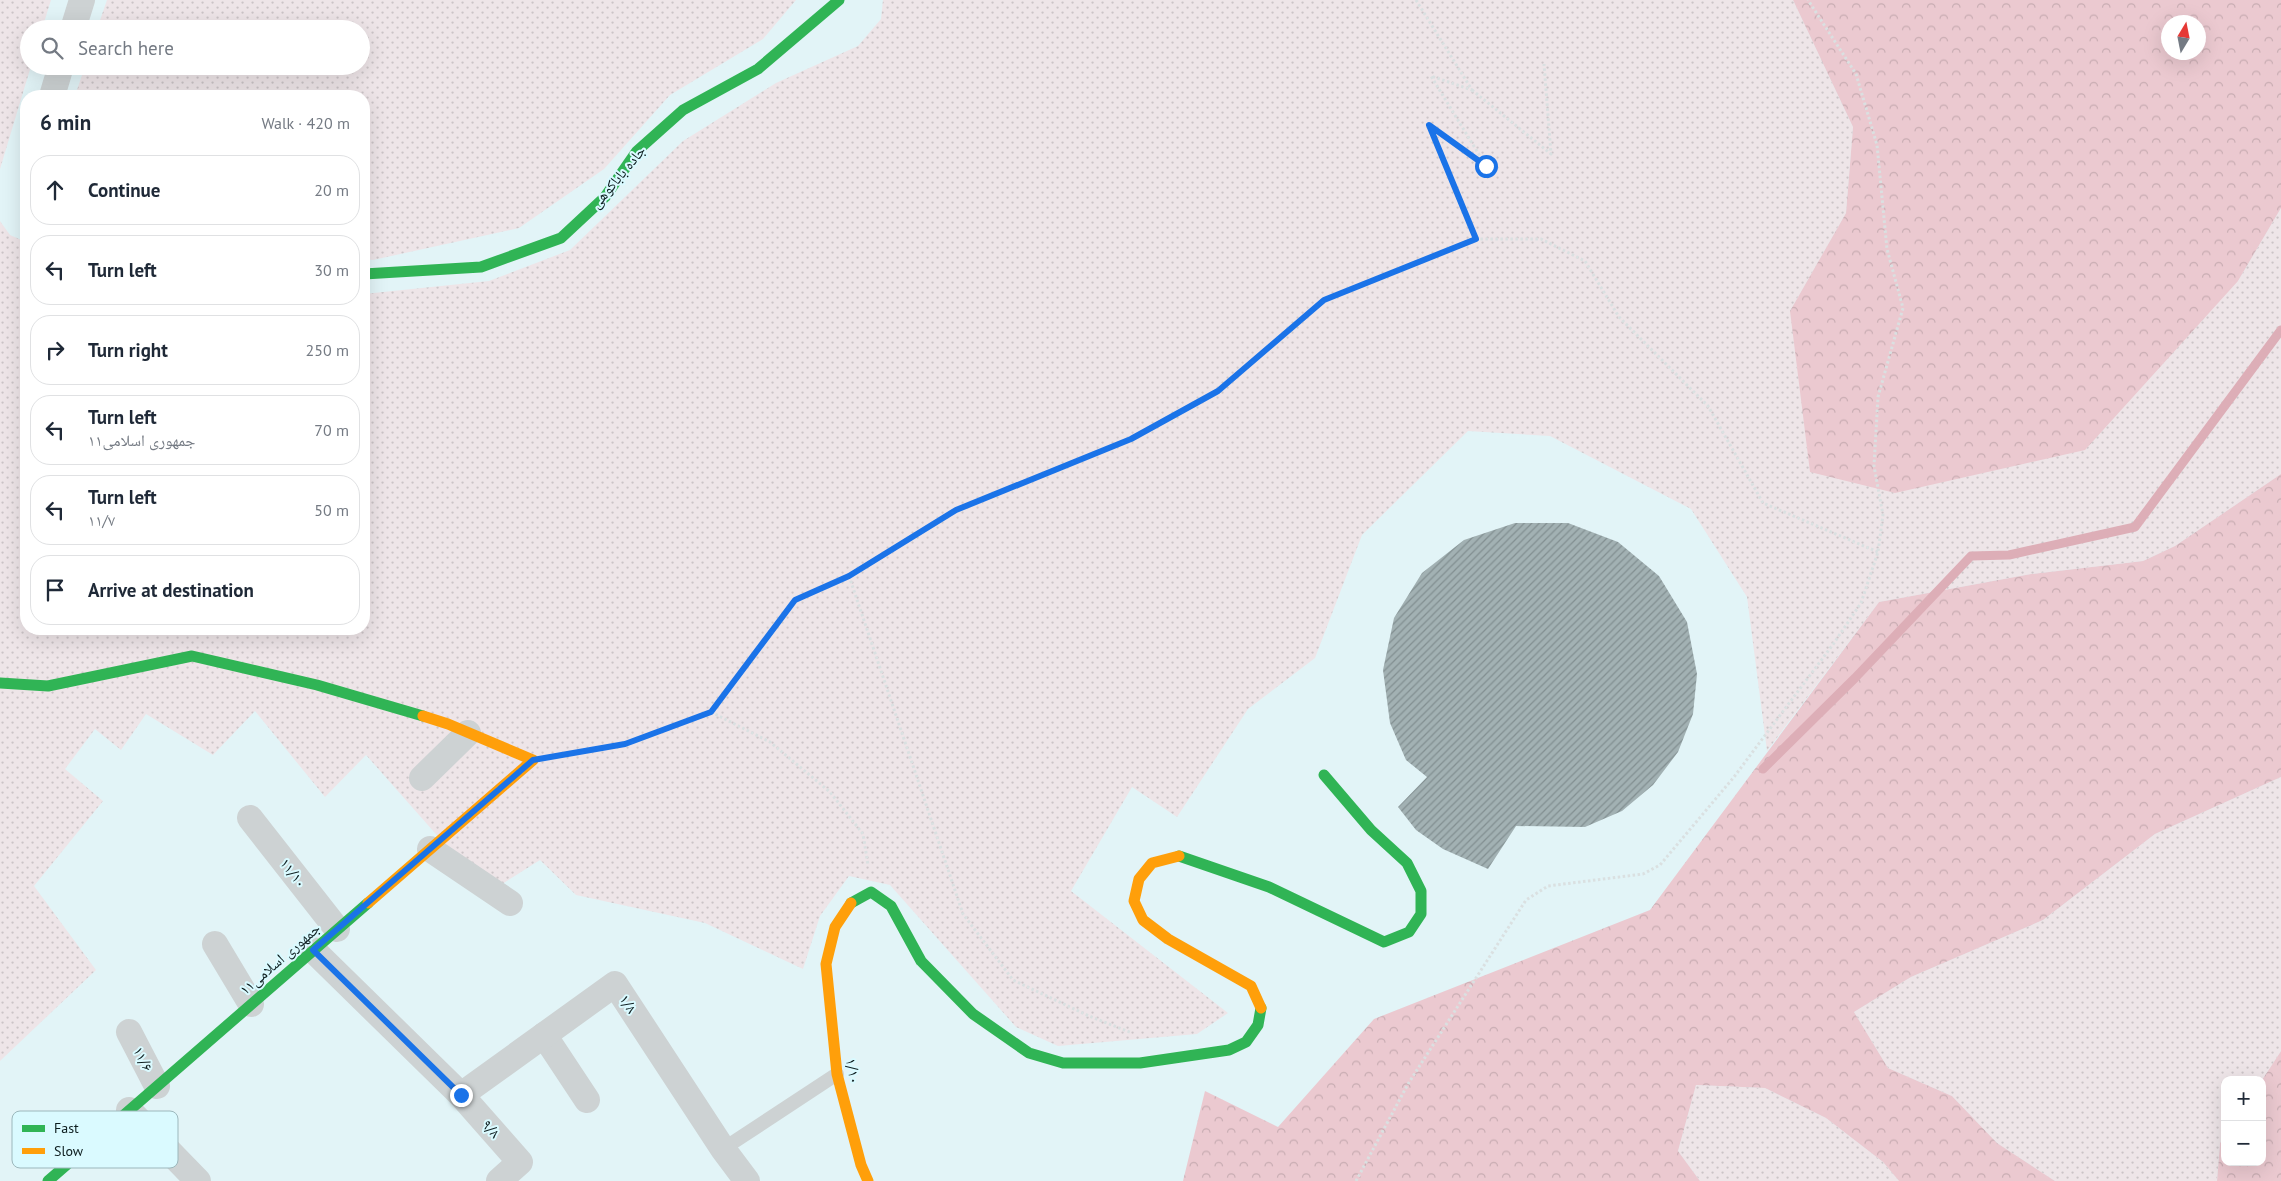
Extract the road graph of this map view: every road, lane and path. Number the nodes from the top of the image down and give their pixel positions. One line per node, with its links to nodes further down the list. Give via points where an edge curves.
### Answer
1 (82, 0): 5 (street)
2 (839, 0): 11 (street, جاده باباکوهی, via 758,69 683,110 637,151 605,197 560,238 481,267)
3 (1416, 0): 9 (path)
4 (1808, 0): 12 (path, via 1856,74 1877,145 1887,249 1903,308 1878,397 1874,466 1883,514)
5 (76, 20)
6 (1544, 64): 9 (path, via 1551,154)
7 (59, 75): 8 (street)
8 (54, 90)
9 (1472, 90): 10 (path, via 1431,76 1486,166 1429,125)
10 (1476, 239): 12 (path, via 1541,239 1585,261 1619,316 1708,406 1763,502); 13 (path, via 1324,300 1218,391 1131,439 956,510)
11 (370, 274)
12 (1878, 552): 44 (path, via 1861,604 1834,643 1734,777 1660,865 1642,874 1548,886 1526,900 1408,1084)
13 (849, 576): 15 (path, via 795,600); 29 (path, via 963,914 1014,980)
14 (0, 683): 16 (street, via 48,686 192,656 317,685)
15 (711, 712): 17 (path, via 625,744); 22 (path, via 770,742 830,792 863,834)
16 (468, 732): 17 (street); 19 (street)
17 (533, 760): 21 (street, جمهوری اسلامی۱۱)
18 (1324, 775): 22 (street, via 1371,830 1407,863 1421,891 1421,914 1409,932 1384,942 1269,888 1181,856 1152,863 1139,879 1134,901 1143,920 1168,939 1251,986 1261,1008 1258,1025 1246,1042 1229,1050 1140,1062 1062,1063 1028,1053 973,1014 921,961 891,906)
19 (422, 778)
20 (250, 818): 24 (street, ۱۱/۱۰)
21 (430, 849): 23 (street); 24 (street, جمهوری اسلامی۱۱)
22 (871, 892): 31 (street, ۱/۱۰, via 852,902 835,927 826,964)
23 (510, 903)
24 (336, 929): 26 (street, جمهوری اسلامی۱۱)
25 (215, 944): 27 (street)
26 (313, 950): 27 (street, جمهوری اسلامی۱۱); 33 (street, ۹/۸)
27 (251, 1004): 32 (street, جمهوری اسلامی۱۱)
28 (129, 1032): 32 (street, ۱۱/۶)
29 (1135, 1034)
30 (544, 1035): 33 (street, ۱/۸); 34 (street); 36 (street, ۱/۸, via 615,984)
31 (837, 1074): 36 (lane); 43 (street, ۱/۱۰)
32 (157, 1086): 35 (street, جمهوری اسلامی۱۱)
33 (461, 1095): 41 (street, ۹/۸, via 520,1162)
34 (586, 1100)
35 (129, 1110)
36 (723, 1149): 42 (street, ۱/۸)
37 (178, 1160): 40 (street)
38 (63, 1168): 39 (street, جمهوری اسلامی۱۱)
39 (48, 1181)
40 (198, 1181)
41 (499, 1181)
42 (747, 1181)
43 (868, 1181)
44 (1356, 1181)

